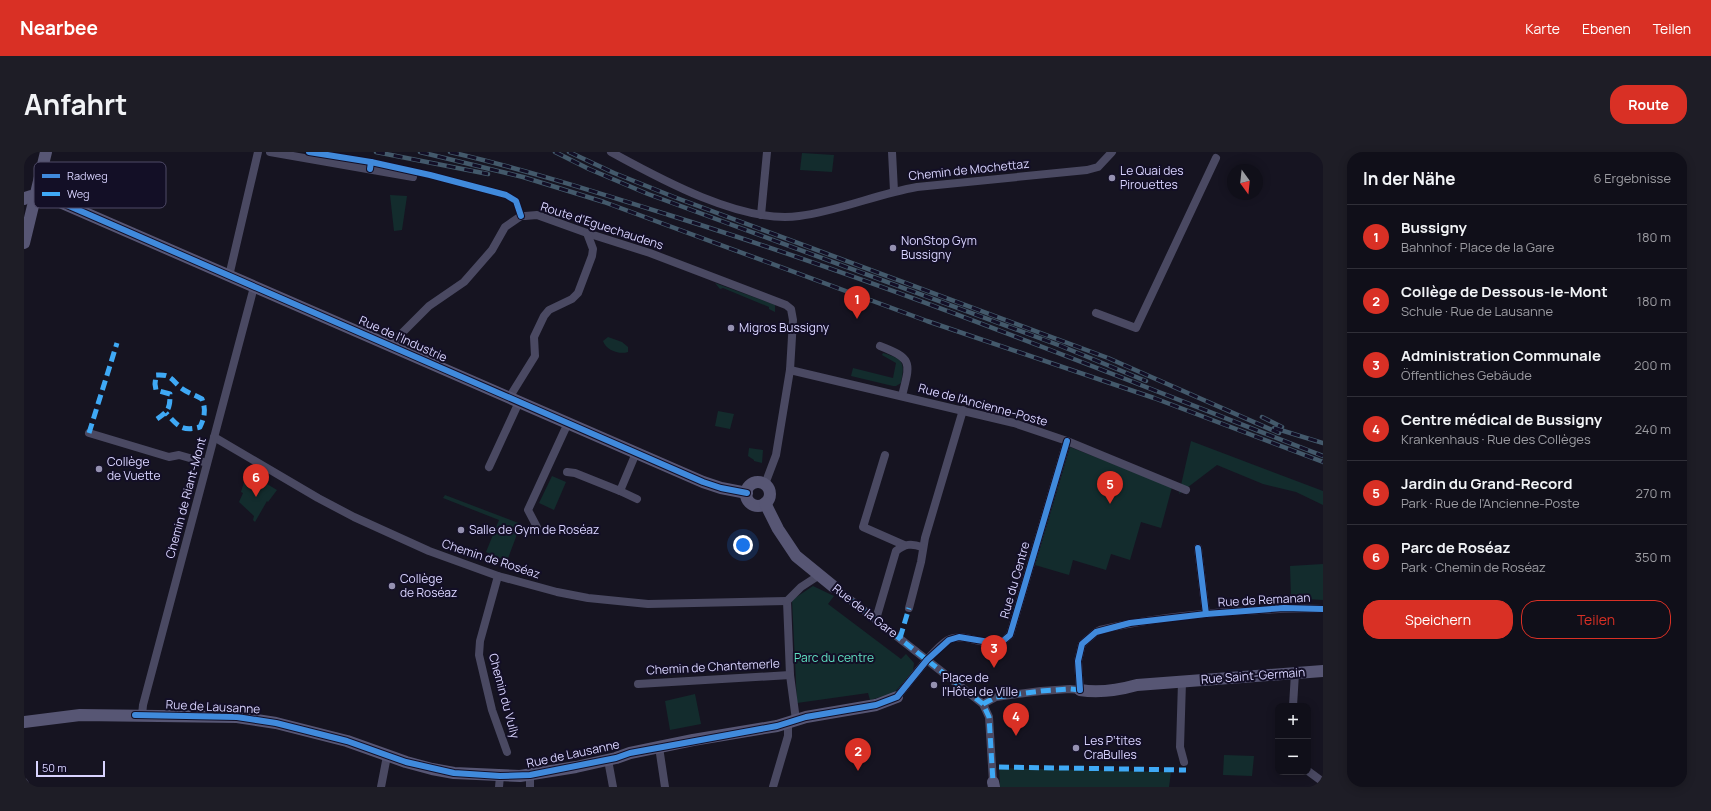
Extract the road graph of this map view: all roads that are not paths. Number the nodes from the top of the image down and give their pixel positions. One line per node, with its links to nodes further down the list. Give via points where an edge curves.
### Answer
1 (46, 152): 9 (street, bridge)
2 (258, 152): 19 (street)
3 (270, 152): 10 (street)
4 (611, 152): 16 (street, Chemin de Mochettaz, via 679,187 736,209)
5 (767, 152): 16 (street)
6 (892, 152): 11 (street)
7 (1112, 152): 11 (street, Chemin de Mochettaz, via 1098,168 1087,170)
8 (1216, 158): 21 (street, via 1136,328)
9 (44, 162)
10 (413, 177)
11 (894, 191): 16 (street, Chemin de Mochettaz, via 818,213 788,217)
12 (34, 195): 13 (street, Rue de l'Industrie)
13 (24, 199)
14 (34, 205): 18 (street, bridge)
15 (74, 208): 19 (street, Rue de l'Industrie)
16 (761, 215)
17 (587, 233): 22 (street, Route d'Eguechaudens, via 537,215 521,216 505,227 492,250 464,282 429,306); 24 (street, Route d'Eguechaudens, via 650,253 786,305 793,320); 26 (street, via 593,250 578,293 572,299 549,310 544,316 534,337 535,356)
18 (24, 243)
19 (229, 276): 20 (street, Rue de l'Industrie)
20 (254, 287): 22 (street, Rue de l'Industrie); 30 (street, Chemin de Riant-Mont)
21 (1096, 313)
22 (390, 345): 26 (street, Rue de l'Industrie)
23 (880, 346): 25 (street, via 898,353 906,360 908,371)
24 (790, 370): 25 (street, Rue de l'Ancienne-Poste); 37 (street, via 776,455)
25 (902, 396): 27 (street, Rue de l'Ancienne-Poste)
26 (514, 400): 28 (street, Rue de l'Industrie); 35 (street)
27 (963, 410): 31 (street, Rue de l'Ancienne-Poste, via 1014,423); 45 (street)
28 (568, 423): 32 (street, Rue de l'Industrie); 43 (street, via 528,510)
29 (89, 433): 34 (street, via 169,457 179,455)
30 (214, 437): 34 (street, Chemin de Riant-Mont); 47 (street, Chemin de Roséaz, via 354,517 429,551)
31 (1067, 441): 38 (street, Rue de l'Ancienne-Poste); 55 (street, Rue du Centre, via 1010,635 995,643 959,637 949,640)
32 (636, 453): 39 (street); 40 (street, Rue de l'Industrie, via 721,488)
33 (885, 455): 44 (street, via 863,527)
34 (207, 463): 65 (street, Chemin de Riant-Mont)
35 (489, 467)
36 (567, 472): 39 (street)
37 (765, 484): 40 (street, via 751,484); 42 (street, via 770,491)
38 (1186, 490)
39 (620, 491): 41 (street)
40 (747, 493): 42 (street, via 749,501 753,504)
41 (637, 499)
42 (765, 503): 48 (street, Rue de la Gare, via 786,544)
43 (537, 527)
44 (904, 545): 45 (street); 54 (street, via 896,551)
45 (922, 547): 51 (street, via 921,562)
46 (1198, 548): 53 (street, Rue de Remanan)
47 (498, 576): 50 (street, Chemin de Roséaz, via 570,595 648,604); 69 (street, Chemin du Vully, via 481,637 479,655 492,710)
48 (818, 576): 49 (street, Rue de la Gare); 50 (street, via 800,587)
49 (834, 587): 54 (street, Rue de la Gare)
50 (787, 601): 58 (street)
51 (909, 608)
52 (1323, 608): 53 (street, Rue de Remanan)
53 (1206, 614): 61 (street, Rue de Remanan, via 1130,623 1096,632 1082,644 1078,661)
54 (876, 619): 55 (street, Rue de la Gare)
55 (928, 660): 62 (street, Rue de Lausanne); 64 (street, Rue de la Gare)
56 (1323, 671): 57 (street, Rue Saint-Germain)
57 (1295, 673): 59 (street, Rue Saint-Germain); 63 (street)
58 (790, 675): 60 (street, Chemin de Chantemerle); 67 (street)
59 (1182, 682): 61 (street, Rue Saint-Germain, via 1109,690); 72 (street, via 1180,747)
60 (638, 684)
61 (1080, 690): 64 (street, Rue Saint-Germain, via 1042,691 996,697)
62 (897, 697): 67 (street, Rue de Lausanne, via 876,705)
63 (1293, 703)
64 (983, 704): 78 (street, via 989,717)
65 (142, 715): 66 (street, Rue de Lausanne, via 80,715); 70 (street, Rue de Lausanne, via 237,717 276,723 347,741)
66 (24, 722)
67 (792, 722): 68 (street, Rue de Lausanne); 83 (street)
68 (659, 747): 71 (street, Rue de Lausanne); 82 (street)
69 (507, 752)
70 (387, 756): 74 (street, Rue de Lausanne, via 454,773); 80 (street)
71 (608, 760): 75 (street, Rue de Lausanne); 81 (street)
72 (1184, 762)
73 (1311, 773): 77 (street)
74 (500, 781): 75 (street, Rue de Lausanne)
75 (530, 781)
76 (24, 782): 79 (street)
77 (1323, 782)
78 (994, 784)
79 (27, 787)
80 (381, 787)
81 (613, 787)
82 (665, 787)
83 (773, 787)

